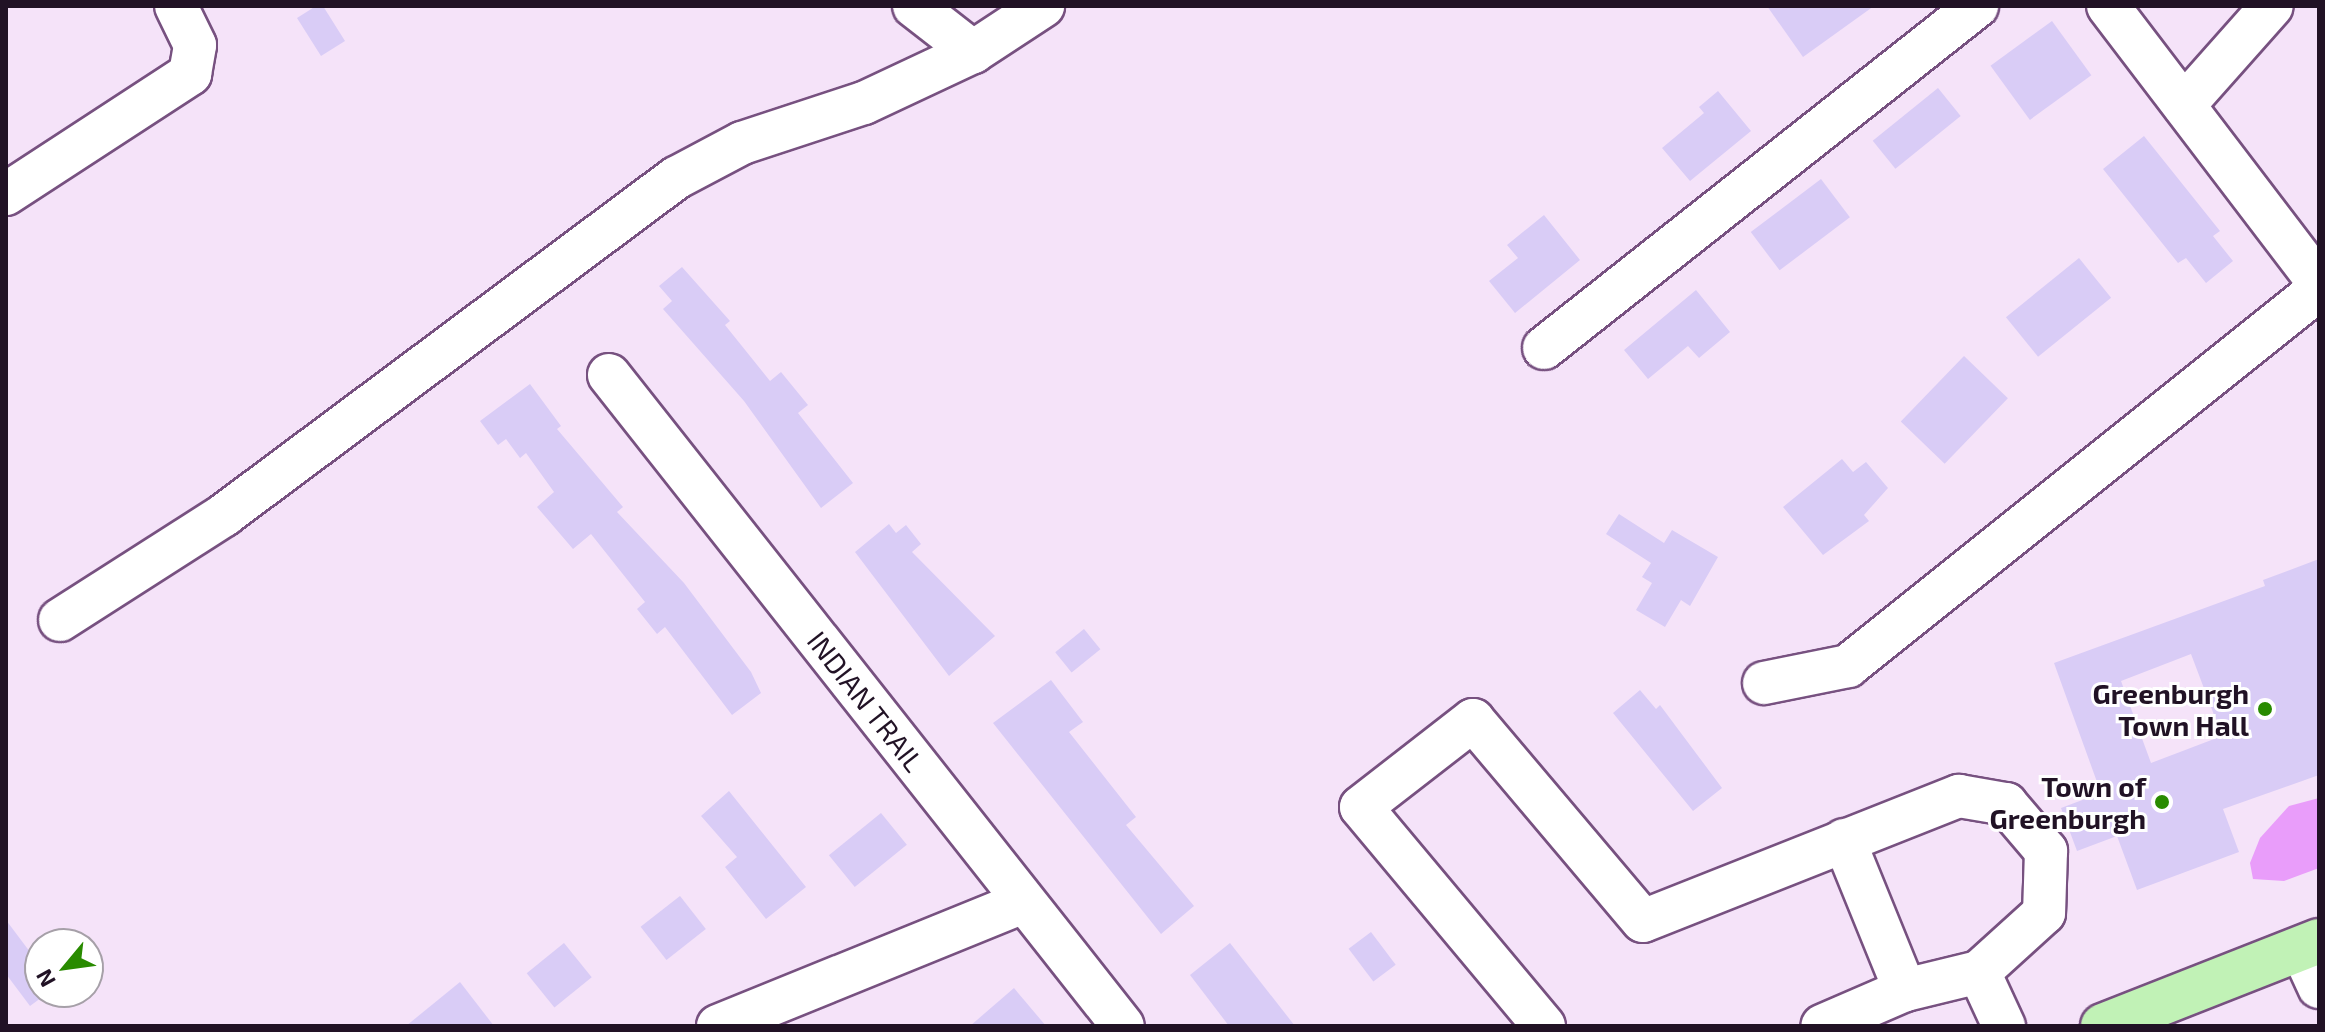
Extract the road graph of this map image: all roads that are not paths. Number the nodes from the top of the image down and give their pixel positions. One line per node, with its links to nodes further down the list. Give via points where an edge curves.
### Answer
1 (176, 6): 9 (street, via 195,45 190,74)
2 (914, 6): 7 (street)
3 (1043, 6): 7 (street)
4 (1977, 6): 13 (street)
5 (2108, 6): 8 (street)
6 (2272, 6): 8 (street)
7 (973, 52): 15 (street, via 864,103 742,143 676,178 224,515)
8 (2184, 105): 10 (street)
9 (6, 194)
10 (2305, 238): 11 (street)
11 (2319, 283)
12 (2319, 289): 16 (street, via 1848,666)
13 (1544, 348)
14 (609, 375): 18 (street, INDIAN TRAIL)
15 (60, 620)
16 (1764, 683)
17 (1844, 840): 20 (street, via 1959,796 2006,804 2046,851 2044,913); 22 (street); 25 (street, via 1643,921 1473,720 1361,807)
18 (1024, 902): 23 (street); 24 (street, INDIAN TRAIL)
19 (2310, 944): 21 (street); 28 (main road)
20 (1979, 972): 22 (street); 27 (street)
21 (2319, 987)
22 (1905, 990): 26 (street)
23 (718, 1026)
24 (1123, 1026)
25 (1544, 1026)
26 (1822, 1026)
27 (2004, 1026)
28 (2103, 1026)

